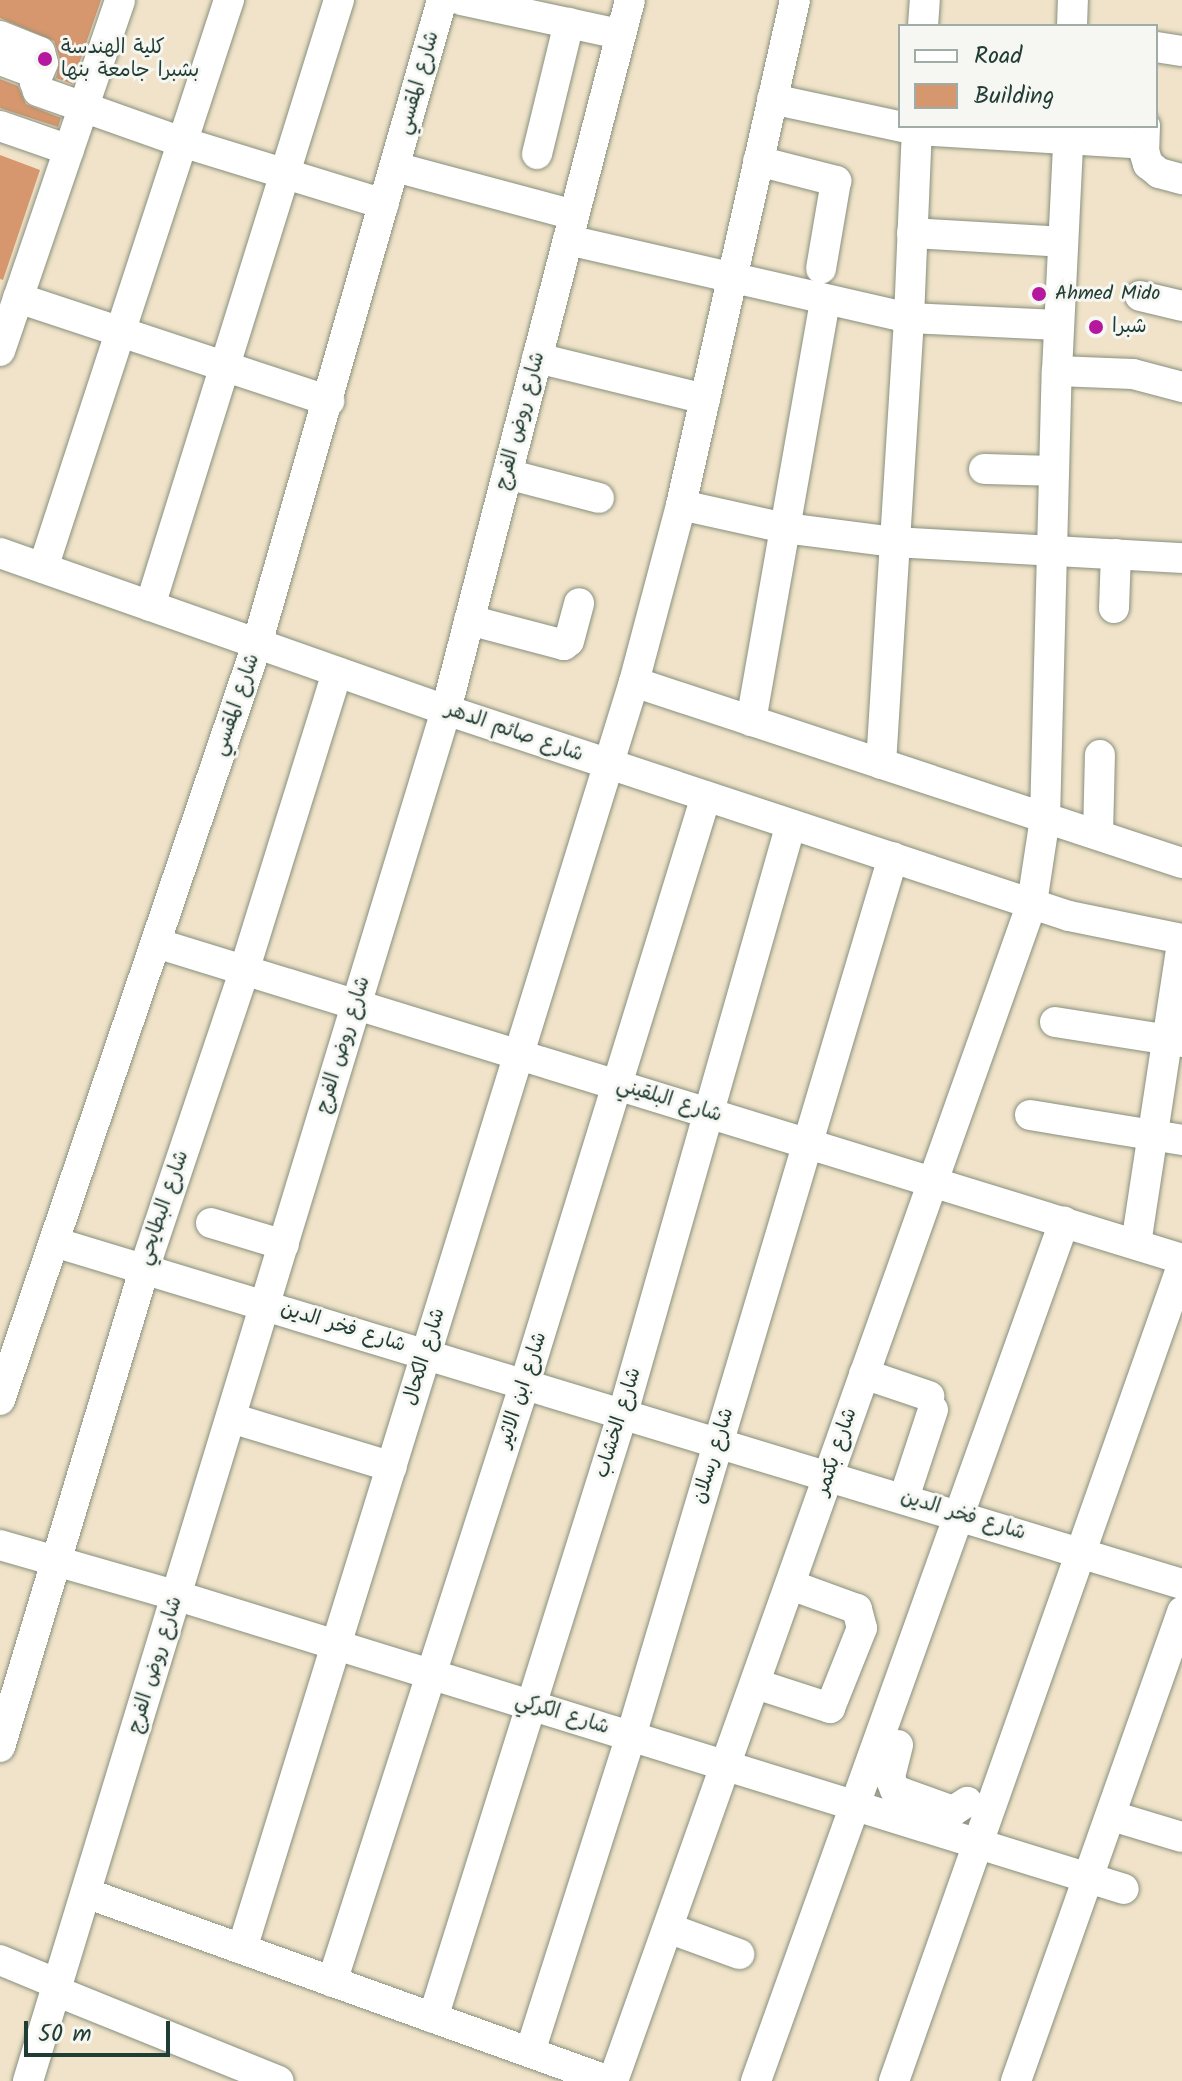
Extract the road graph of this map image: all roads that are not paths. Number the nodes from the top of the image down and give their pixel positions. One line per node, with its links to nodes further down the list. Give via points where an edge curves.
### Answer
1 (120, 0): 20 (street)
2 (229, 0): 26 (street)
3 (339, 0): 31 (street)
4 (442, 0): 30 (street, شارع المقسي)
5 (461, 0): 10 (street)
6 (630, 0): 13 (street, شارع روض الفرج)
7 (795, 0): 19 (street, شارع الكحال)
8 (925, 0): 11 (street)
9 (1073, 0): 12 (street)
10 (569, 23): 13 (street); 28 (street)
11 (923, 24)
12 (1072, 24)
13 (620, 34): 34 (street, شارع روض الفرج)
14 (0, 36): 18 (street, via 40,52)
15 (1158, 47): 16 (street)
16 (1182, 51)
17 (0, 60): 18 (street)
18 (38, 74): 20 (street, via 38,91)
19 (772, 99): 21 (street); 29 (street, شارع الكحال)
20 (83, 109): 26 (street); 27 (street)
21 (898, 124)
22 (0, 126): 27 (street)
23 (917, 128): 24 (street); 35 (street)
24 (1068, 133): 25 (street); 36 (street, شارع بكتمر)
25 (1144, 135): 32 (street, via 1145,158 1153,169)
26 (182, 142): 31 (street); 45 (street)
27 (69, 150): 40 (street)
28 (537, 154)
29 (758, 161): 37 (street, via 836,181); 38 (street, شارع الكحال)
30 (395, 167): 33 (street, شارع المقسي); 34 (street)
31 (285, 174): 33 (street); 48 (street)
32 (1182, 179)
33 (384, 204): 52 (street, شارع المقسي)
34 (571, 228): 38 (street); 47 (street, شارع روض الفرج)
35 (912, 233): 36 (street); 43 (street)
36 (1063, 242): 44 (street, شارع بكتمر)
37 (821, 269)
38 (732, 279): 41 (street); 51 (street, شارع الكحال)
39 (1140, 296): 42 (street)
40 (18, 298): 45 (street); 46 (street)
41 (825, 301): 43 (street); 58 (street)
42 (1182, 306)
43 (909, 318): 44 (street); 59 (street)
44 (1058, 325): 49 (street, شارع بكتمر)
45 (120, 332): 48 (street); 64 (street)
46 (0, 351)
47 (537, 358): 51 (street); 55 (street, شارع روض الفرج)
48 (224, 367): 52 (street); 66 (street)
49 (1057, 371): 50 (street, via 1133,374); 54 (street, شارع بكتمر)
50 (1182, 387)
51 (705, 399): 57 (street, شارع الكحال)
52 (329, 401): 69 (street, شارع المقسي)
53 (984, 469): 54 (street)
54 (1054, 471): 60 (street, شارع بكتمر)
55 (507, 474): 56 (street); 68 (street, شارع روض الفرج)
56 (599, 498)
57 (681, 505): 58 (street); 71 (street, شارع الكحال)
58 (785, 528): 59 (street); 73 (street)
59 (895, 542): 60 (street); 75 (street)
60 (1053, 552): 62 (street); 78 (street, شارع بكتمر)
61 (0, 553): 64 (street, شارع صائم الدهر)
62 (1116, 554): 63 (street); 67 (street)
63 (1182, 558)
64 (43, 568): 66 (street, شارع صائم الدهر)
65 (579, 603): 68 (street, via 564,645)
66 (150, 606): 69 (street, شارع صائم الدهر)
67 (1114, 608)
68 (469, 620): 72 (street, شارع روض الفرج)
69 (257, 644): 70 (street, شارع صائم الدهر); 85 (street, شارع المقسي)
70 (337, 672): 72 (street, شارع صائم الدهر); 86 (street, شارع البطايحي)
71 (634, 682): 73 (street); 76 (street, شارع الكحال)
72 (446, 710): 76 (street, شارع صائم الدهر); 87 (street, شارع روض الفرج)
73 (751, 721): 75 (street)
74 (1100, 755): 80 (street)
75 (881, 764): 78 (street)
76 (608, 765): 77 (street, شارع صائم الدهر); 90 (street, شارع الكحال)
77 (706, 796): 79 (street, شارع صائم الدهر); 91 (street, شارع ابن الاثير)
78 (1045, 818): 80 (street); 83 (street, شارع بكتمر)
79 (791, 824): 81 (street, شارع صائم الدهر); 92 (street, شارع الخشاب)
80 (1098, 835): 82 (street)
81 (893, 857): 83 (street, شارع صائم الدهر); 95 (street, شارع رسلان)
82 (1182, 863)
83 (1032, 903): 84 (street, شارع صائم الدهر, via 1106,926); 96 (street, شارع بكتمر)
84 (1182, 941): 89 (street)
85 (156, 943): 86 (street, شارع البلقيني); 99 (street, شارع المقسي)
86 (244, 971): 87 (street, شارع البلقيني); 104 (street, شارع البطايحي)
87 (356, 1005): 90 (street, شارع البلقيني); 101 (street, شارع روض الفرج)
88 (1055, 1022): 89 (street)
89 (1175, 1040): 94 (street)
90 (519, 1055): 91 (street, شارع البلقيني); 106 (street, شارع الكحال)
91 (618, 1086): 92 (street, شارع البلقيني); 108 (street, شارع ابن الاثير)
92 (711, 1114): 95 (street, شارع البلقيني); 110 (street, شارع الخشاب)
93 (1030, 1115): 94 (street)
94 (1167, 1138): 100 (street)
95 (810, 1144): 96 (street, شارع البلقيني); 112 (street, شارع رسلان)
96 (932, 1182): 97 (street, شارع البلقيني); 107 (street, شارع بكتمر)
97 (1064, 1222): 100 (street, شارع البلقيني); 116 (street)
98 (211, 1223): 101 (street)
99 (54, 1242): 104 (street, شارع فخر الدين); 109 (street, شارع المقسي)
100 (1136, 1244): 102 (street, شارع البلقيني)
101 (284, 1245): 105 (street, شارع روض الفرج)
102 (1182, 1259)
103 (1182, 1266): 118 (street)
104 (144, 1269): 105 (street, شارع فخر الدين); 119 (street, شارع البطايحي)
105 (265, 1305): 106 (street, شارع فخر الدين); 111 (street, شارع روض الفرج)
106 (427, 1353): 108 (street, شارع فخر الدين); 113 (street, شارع الكحال)
107 (864, 1374): 114 (street, شارع بكتمر); 115 (street, via 931,1403)
108 (525, 1383): 110 (street, شارع فخر الدين); 125 (street, شارع ابن الاثير)
109 (0, 1400)
110 (623, 1413): 112 (street, شارع فخر الدين); 127 (street, شارع الخشاب)
111 (231, 1418): 113 (street); 122 (street, شارع روض الفرج)
112 (718, 1442): 114 (street, شارع فخر الدين); 128 (street, شارع رسلان)
113 (392, 1467): 124 (street, شارع الكحال)
114 (829, 1475): 115 (street, شارع فخر الدين); 121 (street, شارع بكتمر)
115 (904, 1498): 116 (street, شارع فخر الدين)
116 (959, 1515): 118 (street, شارع فخر الدين); 133 (street)
117 (0, 1545): 119 (street, شارع الكركي)
118 (1081, 1553): 120 (street, شارع فخر الدين); 137 (street)
119 (54, 1561): 122 (street, شارع الكركي); 130 (street, شارع البطايحي)
120 (1182, 1584)
121 (791, 1585): 126 (street, شارع بكتمر); 126 (street, via 857,1609 862,1628 830,1708)
122 (178, 1596): 124 (street, شارع الكركي); 140 (street, شارع روض الفرج)
123 (1182, 1611): 135 (street)
124 (336, 1645): 125 (street, شارع الكركي); 142 (street, شارع الكحال)
125 (432, 1675): 127 (street, شارع الكركي); 145 (street, شارع ابن الاثير)
126 (756, 1684): 131 (street, شارع بكتمر)
127 (533, 1706): 128 (street, شارع الكركي); 147 (street, شارع الخشاب)
128 (631, 1736): 131 (street, شارع الكركي); 148 (street, شارع رسلان)
129 (898, 1745): 134 (street, via 891,1787)
130 (0, 1747)
131 (727, 1766): 133 (street, شارع الكركي); 141 (street, شارع بكتمر)
132 (967, 1802): 134 (street, via 953,1811)
133 (855, 1806): 134 (street, شارع الكركي); 154 (street)
134 (918, 1812): 137 (street, شارع الكركي)
135 (1112, 1816): 136 (street); 138 (street)
136 (1182, 1837)
137 (978, 1844): 138 (street, شارع الكركي); 155 (street)
138 (1090, 1879): 139 (street, شارع الكركي); 156 (street)
139 (1124, 1889)
140 (86, 1893): 142 (street); 146 (street, شارع روض الفرج)
141 (668, 1928): 143 (street); 153 (street, شارع بكتمر)
142 (242, 1949): 145 (street)
143 (739, 1954)
144 (0, 1960): 146 (street)
145 (332, 1982): 147 (street)
146 (57, 1987): 149 (street); 151 (street, شارع روض الفرج)
147 (433, 2018): 148 (street)
148 (530, 2052): 150 (street)
149 (208, 2068): 152 (street)
150 (575, 2075): 153 (street)
151 (28, 2081)
152 (279, 2081)
153 (611, 2081)
154 (756, 2081)
155 (894, 2081)
156 (1016, 2081)

